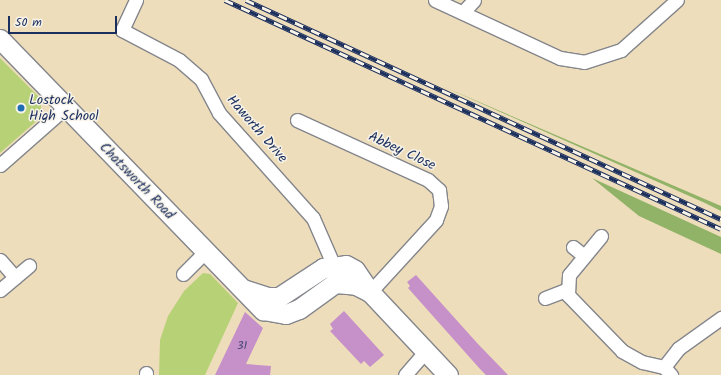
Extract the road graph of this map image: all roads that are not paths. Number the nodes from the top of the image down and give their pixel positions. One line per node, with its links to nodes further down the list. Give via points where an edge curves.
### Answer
1 (136, 0): 15 (street, Haworth Drive, via 122,30 179,60 201,79 219,113 313,218)
2 (435, 0): 5 (street)
3 (474, 0): 5 (street)
4 (676, 0): 5 (street, via 621,50 584,62 560,58)
5 (463, 12)
6 (0, 39): 7 (street, Chatsworth Road)
7 (66, 107): 9 (street); 12 (street, Chatsworth Road)
8 (296, 120): 22 (street, Abbey Close, via 428,180 439,190 441,206 436,220)
9 (0, 165)
10 (602, 236): 13 (street)
11 (573, 247): 13 (street)
12 (206, 251): 17 (street); 19 (street, Chatsworth Road)
13 (584, 256): 21 (street, via 569,275)
14 (0, 260): 18 (street)
15 (333, 264): 19 (street, Chatsworth Road, via 279,297 254,294); 22 (street, via 355,270)
16 (28, 266): 18 (street)
17 (183, 274)
18 (15, 277): 20 (street)
19 (240, 287): 22 (street, Chatsworth Road, via 252,303 275,314 299,309 335,283 356,285)
20 (0, 290)
21 (566, 290): 23 (street); 26 (street, via 622,352)
22 (370, 292): 25 (street)
23 (545, 298)
24 (721, 318): 26 (street, via 679,348)
25 (425, 352): 27 (street); 28 (street)
26 (668, 371)
27 (405, 375)
28 (448, 375)

